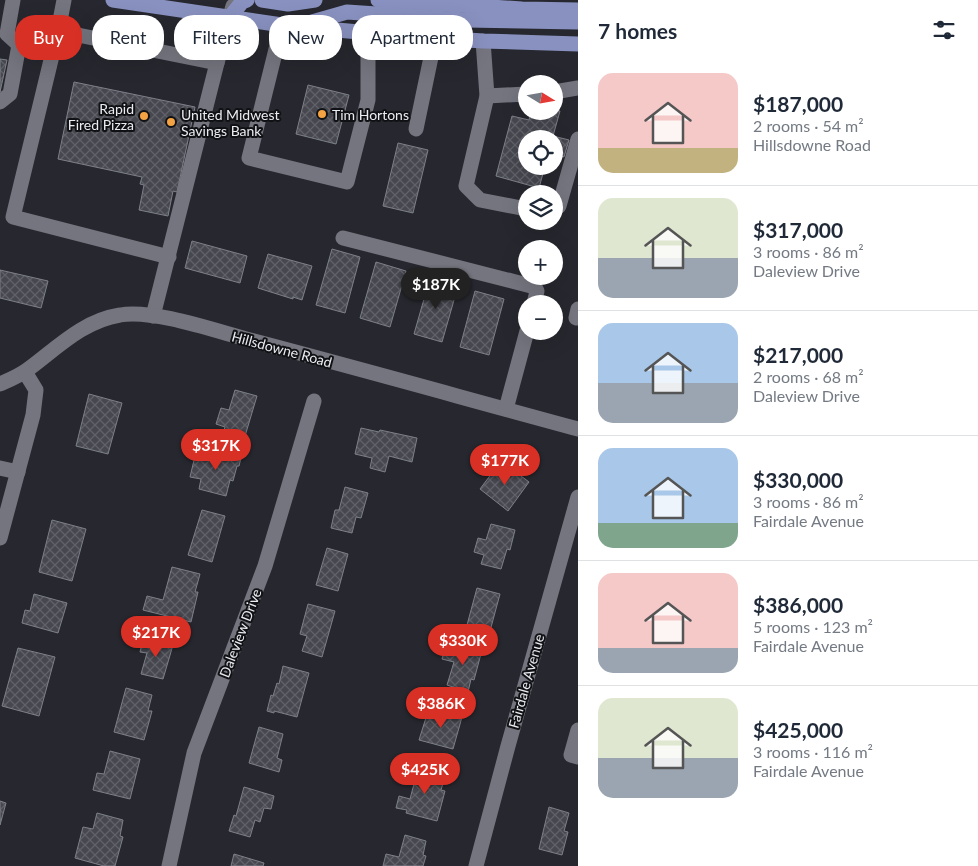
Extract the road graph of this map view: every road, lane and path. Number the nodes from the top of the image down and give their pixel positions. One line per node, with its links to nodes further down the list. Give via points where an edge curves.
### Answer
1 (13, 0): 19 (street)
2 (64, 0): 13 (street)
3 (113, 0): 10 (main road)
4 (234, 0): 15 (street)
5 (247, 0): 16 (main road)
6 (262, 0): 7 (main road, via 288,4)
7 (315, 0)
8 (378, 0): 9 (main road)
9 (399, 1): 12 (main road)
10 (132, 2): 11 (main road)
11 (151, 3): 14 (main road)
12 (578, 10)
13 (61, 15)
14 (219, 15)
15 (230, 15)
16 (232, 15)
17 (335, 15): 18 (main road, via 347,12 466,20)
18 (578, 22)
19 (3, 33): 34 (street, via 19,45 10,94)
20 (82, 36): 29 (street)
21 (473, 40): 22 (main road)
22 (483, 41): 23 (main road); 33 (street)
23 (578, 44)
24 (51, 60): 40 (street, via 13,217)
25 (218, 60): 29 (street)
26 (279, 60): 27 (street, via 249,158 347,182 368,100)
27 (368, 60)
28 (430, 60): 35 (street)
29 (217, 63): 40 (street)
30 (578, 88): 31 (street)
31 (563, 90)
32 (518, 94): 33 (street)
33 (487, 96): 38 (street, via 466,186 480,200)
34 (0, 102)
35 (416, 129)
36 (578, 139): 37 (street)
37 (563, 192)
38 (518, 207)
39 (343, 238): 41 (street, via 534,287)
40 (169, 257): 43 (street)
41 (536, 295)
42 (578, 309): 44 (street)
43 (153, 316): 46 (street, Hillsdowne Road, via 119,315 92,324 65,339); 49 (street, Hillsdowne Road)
44 (578, 318)
45 (525, 340): 49 (street)
46 (25, 372): 47 (street, Hillsdowne Road); 52 (street, via 36,390 34,415)
47 (0, 384)
48 (314, 401): 57 (street, Daleview Drive, via 265,566 194,753)
49 (506, 409): 50 (street, Hillsdowne Road)
50 (578, 429)
51 (0, 468): 52 (street)
52 (18, 472): 54 (street)
53 (578, 497): 58 (street, Fairdale Avenue)
54 (0, 538)
55 (578, 730): 56 (street, via 571,755)
56 (578, 757)
57 (169, 866)
58 (476, 866)

